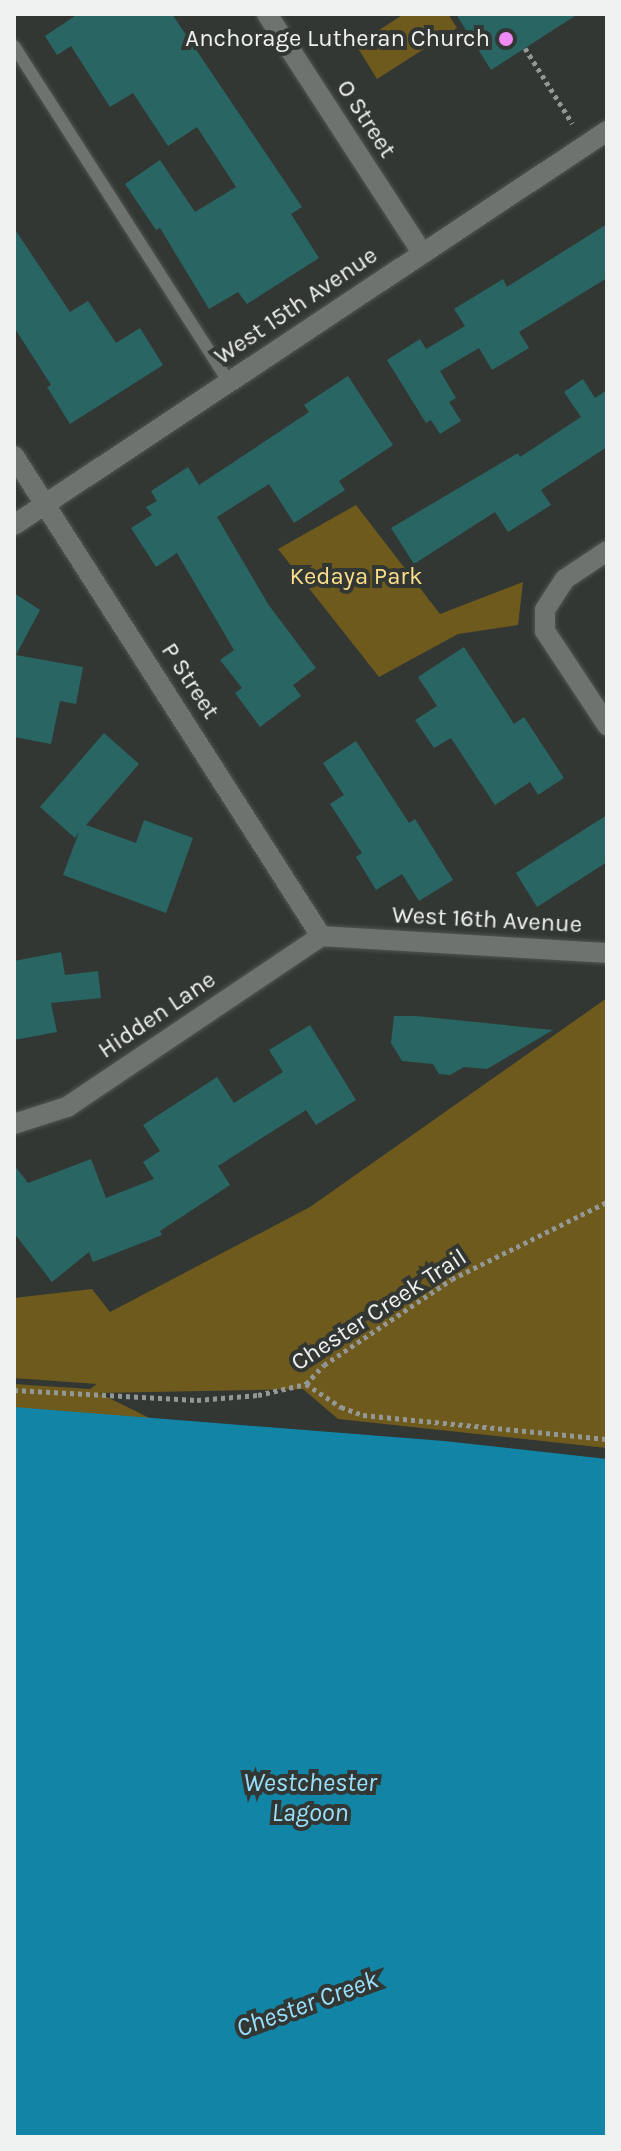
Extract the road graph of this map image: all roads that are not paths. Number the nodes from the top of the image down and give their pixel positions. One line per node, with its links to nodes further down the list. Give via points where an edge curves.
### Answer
1 (267, 14): 4 (street, O Street)
2 (14, 46): 5 (lane)
3 (607, 131): 4 (street, West 15th Avenue)
4 (422, 253): 5 (street, West 15th Avenue)
5 (229, 382): 7 (street, West 15th Avenue)
6 (14, 456): 7 (street, P Street)
7 (45, 504): 8 (street, West 15th Avenue); 11 (street, P Street)
8 (14, 525)
9 (607, 551): 10 (street, via 565,579 545,610 545,631)
10 (607, 725)
11 (321, 936): 12 (street, West 16th Avenue); 13 (street, Hidden Lane, via 67,1107)
12 (607, 953)
13 (14, 1124)

